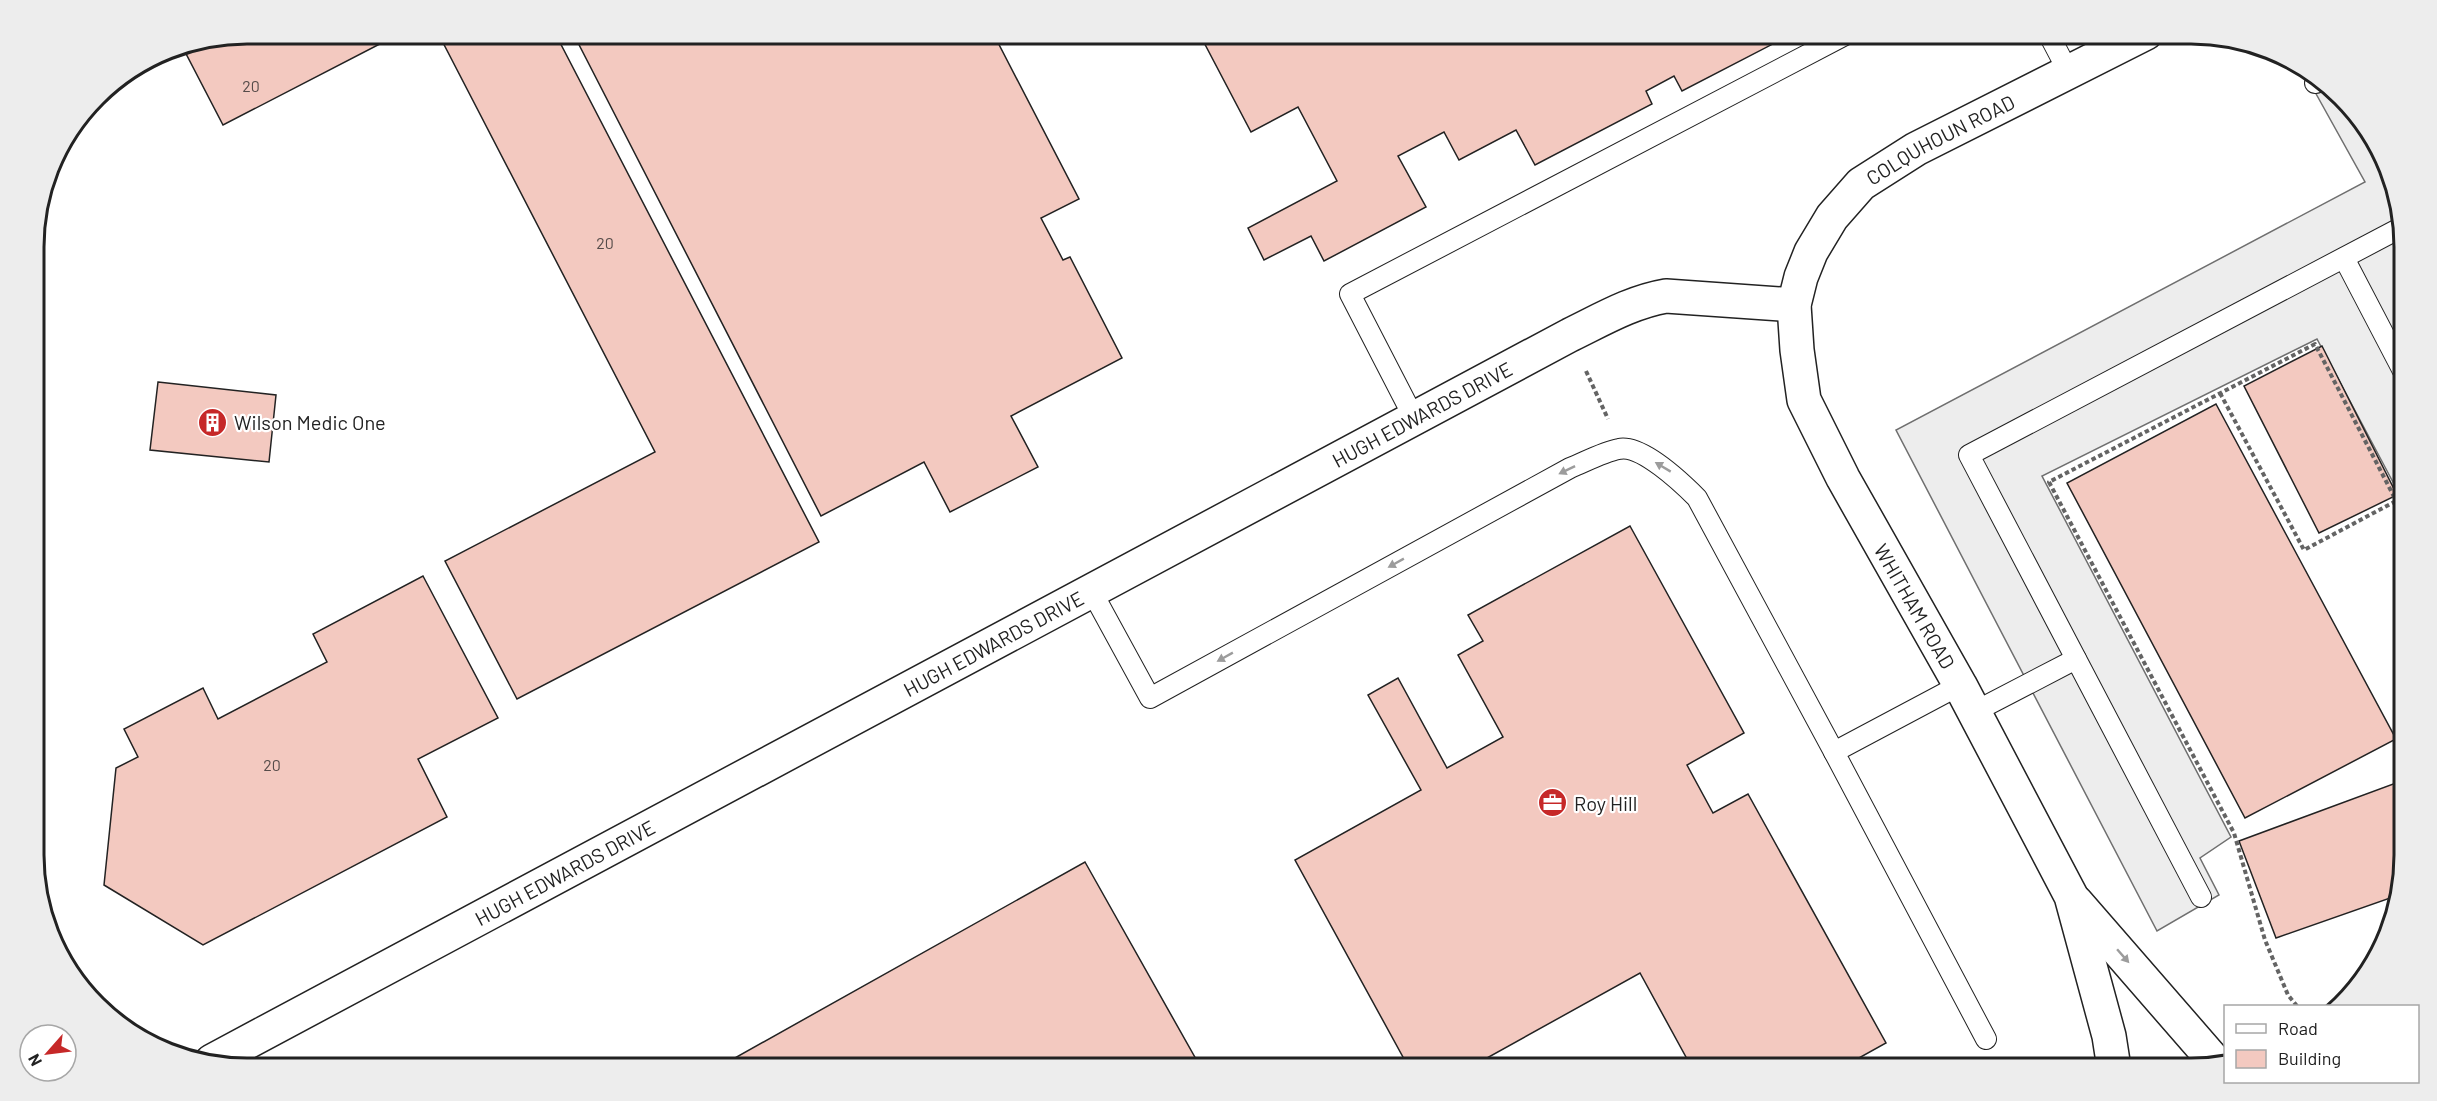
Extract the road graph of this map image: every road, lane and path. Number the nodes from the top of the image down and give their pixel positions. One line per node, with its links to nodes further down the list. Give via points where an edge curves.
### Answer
1 (1828, 44): 11 (lane, via 1350,294)
2 (2054, 44): 4 (lane)
3 (2125, 44): 4 (street, COLQUHOUN ROAD)
4 (2069, 73): 7 (street, COLQUHOUN ROAD, via 1916,149 1861,184 1832,217 1811,252)
5 (2393, 232): 6 (lane)
6 (2344, 258): 9 (lane); 16 (lane, via 1969,455)
7 (1794, 305): 8 (street, HUGH EDWARDS DRIVE, via 1666,296 1645,300); 17 (street, WHITHAM ROAD, via 1804,400 1843,478)
8 (1570, 335): 11 (street, HUGH EDWARDS DRIVE); 12 (path)
9 (2394, 354)
10 (2220, 393): 13 (path, via 2315,344); 14 (path, via 2304,550); 21 (path, via 2049,482 2234,833 2265,940 2288,995)
11 (1414, 418): 15 (street, HUGH EDWARDS DRIVE)
12 (1621, 448): 15 (lane, one-way to 15, via 1570,468 1150,698); 18 (lane, one-way to 12, via 1697,498 1671,472)
13 (2394, 497)
14 (2394, 502)
15 (1091, 590): 23 (street, HUGH EDWARDS DRIVE)
16 (2076, 659): 17 (lane); 20 (lane)
17 (1967, 698): 18 (lane); 19 (street, WHITHAM ROAD)
18 (1834, 752): 22 (lane)
19 (2071, 896): 24 (street, WHITHAM ROAD); 25 (street, WHITHAM ROAD, one-way to 25)
20 (2201, 897)
21 (2296, 1005)
22 (1986, 1039)
23 (221, 1056)
24 (2112, 1057)
25 (2210, 1057)

